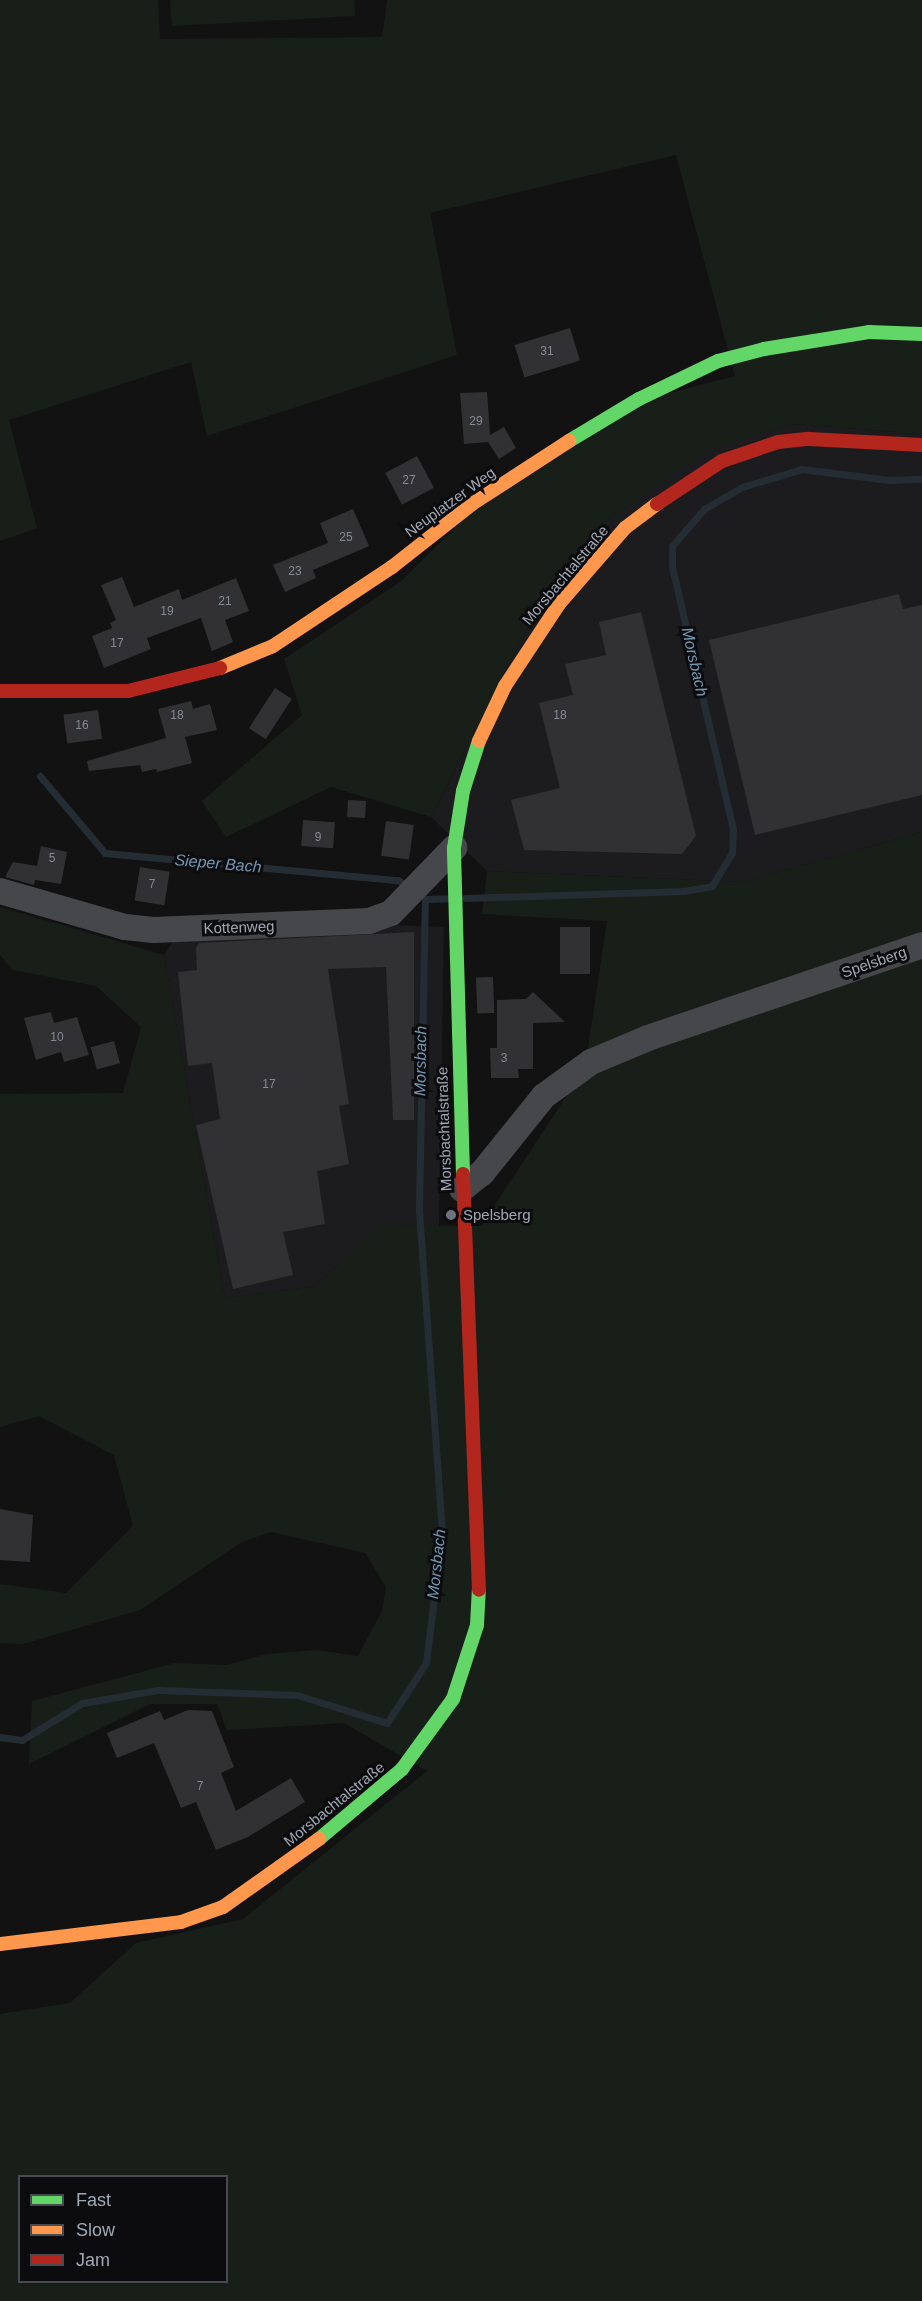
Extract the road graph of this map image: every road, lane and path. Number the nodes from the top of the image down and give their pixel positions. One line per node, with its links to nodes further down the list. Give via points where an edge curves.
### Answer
1 (922, 334): 3 (main road, Neuplatzer Weg, via 869,332 764,348 718,361 639,399 549,453 472,504 392,567 273,646 205,674 128,691)
2 (922, 445): 4 (main road, Morsbachtalstraße, via 809,439 778,442 722,461 658,501 592,564 529,645 504,686 479,742)
3 (0, 691)
4 (455, 837): 5 (street, Kottenweg, via 391,913 369,921 154,930 125,927); 7 (main road, Morsbachtalstraße)
5 (0, 891)
6 (922, 945): 7 (street, Spelsberg, via 648,1038 591,1062 544,1096 482,1173)
7 (462, 1189): 8 (main road, Morsbachtalstraße, via 479,1583 476,1633 453,1699 402,1769 382,1789 271,1876 223,1907 181,1922)
8 (0, 1944)

